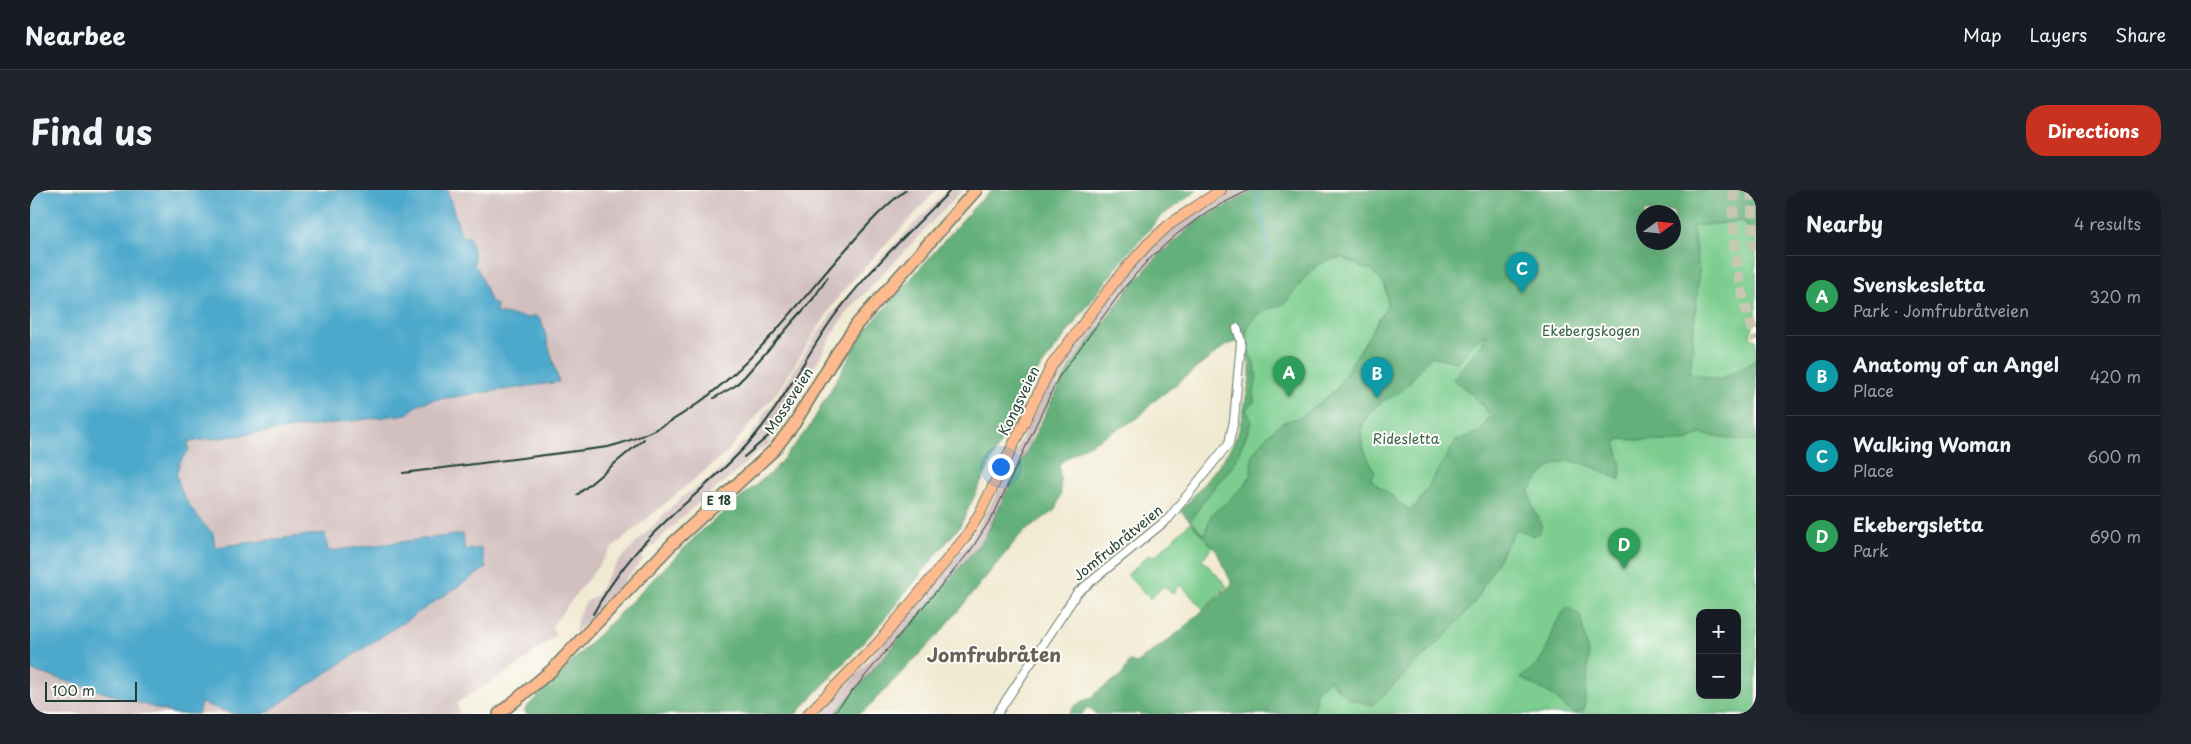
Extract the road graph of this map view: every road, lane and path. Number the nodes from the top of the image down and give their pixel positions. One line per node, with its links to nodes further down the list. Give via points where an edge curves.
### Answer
1 (976, 190): 4 (highway, Mosseveien / E 18, via 857,324 774,450 673,543 558,664)
2 (1221, 190): 5 (main road, Kongsveien, via 1170,224 1120,275 1052,365 980,513 962,543 878,643)
3 (1237, 328): 6 (street, Jomfrubråtveien, via 1241,341 1229,443 1169,518 1077,592)
4 (499, 714)
5 (808, 714)
6 (997, 714)

